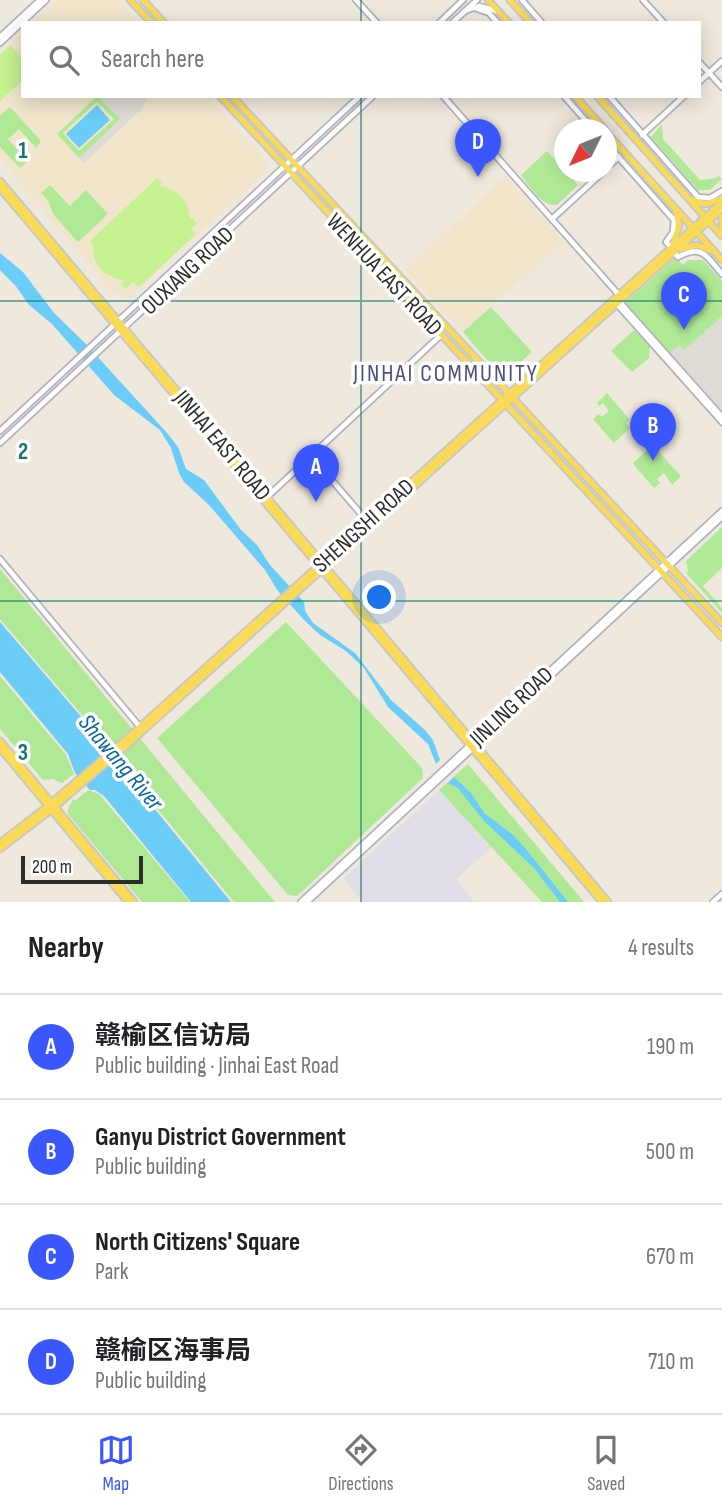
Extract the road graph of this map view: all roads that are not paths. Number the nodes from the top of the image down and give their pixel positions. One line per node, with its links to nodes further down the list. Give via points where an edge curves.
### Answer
1 (40, 0): 27 (street)
2 (46, 0): 15 (street)
3 (131, 0): 16 (main road)
4 (143, 0): 17 (main road)
5 (356, 0): 18 (street)
6 (477, 0): 13 (street)
7 (488, 0): 14 (main road)
8 (522, 0): 24 (street)
9 (643, 0): 25 (street)
10 (462, 1): 19 (street)
11 (511, 1): 23 (main road)
12 (471, 8): 13 (street); 14 (street, via 482,6); 21 (street, via 489,13)
13 (465, 11): 20 (street)
14 (500, 13): 22 (main road)
15 (22, 21)
16 (150, 21)
17 (162, 21)
18 (375, 21)
19 (441, 21)
20 (454, 21)
21 (496, 21)
22 (507, 21)
23 (529, 21)
24 (540, 21)
25 (662, 21)
26 (21, 22): 27 (street)
27 (0, 40)
28 (722, 61): 30 (street)
29 (701, 64): 30 (street)
30 (709, 73): 31 (street); 32 (street)
31 (701, 80)
32 (722, 87)
33 (222, 98): 52 (main road, WENHUA EAST ROAD)
34 (234, 98): 50 (main road, WENHUA EAST ROAD)
35 (358, 98): 50 (street, OUXIANG ROAD)
36 (371, 98): 53 (street, OUXIANG ROAD)
37 (445, 98): 64 (street)
38 (566, 98): 43 (street)
39 (577, 98): 44 (main road)
40 (599, 98): 45 (main road)
41 (611, 98): 46 (street)
42 (682, 98): 46 (street)
43 (584, 119)
44 (595, 119)
45 (631, 135): 46 (street); 48 (main road)
46 (642, 135): 48 (street); 58 (street, via 698,197 710,198)
47 (617, 144): 49 (street); 51 (main road)
48 (642, 146): 59 (main road)
49 (619, 157): 51 (street); 69 (street, via 674,220 666,242)
50 (291, 160): 52 (street, OUXIANG ROAD); 53 (main road, WENHUA EAST ROAD)
51 (632, 160): 61 (main road)
52 (285, 166): 54 (main road, WENHUA EAST ROAD); 74 (street, OUXIANG ROAD)
53 (297, 167): 54 (street, OUXIANG ROAD); 77 (main road, WENHUA EAST ROAD)
54 (291, 173): 75 (street, OUXIANG ROAD); 76 (main road, WENHUA EAST ROAD)
55 (0, 181): 74 (main road, JINHAI EAST ROAD)
56 (592, 182): 64 (street)
57 (0, 188): 74 (main road, JINHAI EAST ROAD)
58 (722, 191)
59 (688, 197): 60 (main road, via 705,204); 65 (main road)
60 (722, 201): 65 (main road, SHENGSHI ROAD)
61 (675, 208): 67 (main road); 69 (main road, via 679,226)
62 (722, 209): 65 (main road, SHENGSHI ROAD)
63 (722, 217): 66 (main road)
64 (552, 219): 73 (street)
65 (707, 219): 67 (main road, SHENGSHI ROAD); 68 (main road)
66 (722, 229)
67 (695, 230): 69 (main road, SHENGSHI ROAD); 70 (main road)
68 (722, 236)
69 (672, 249): 70 (main road, via 697,245); 72 (street, via 678,257 692,250 703,252); 73 (main road, SHENGSHI ROAD)
70 (715, 253): 71 (main road)
71 (722, 260)
72 (722, 274)
73 (617, 299): 77 (main road, SHENGSHI ROAD); 79 (street); 80 (street)
74 (116, 322): 75 (main road, JINHAI EAST ROAD); 81 (street, OUXIANG ROAD)
75 (122, 329): 82 (street, OUXIANG ROAD); 84 (main road, JINHAI EAST ROAD); 90 (main road, JINHAI EAST ROAD)
76 (441, 335): 78 (main road, WENHUA EAST ROAD); 83 (street)
77 (510, 396): 78 (main road, SHENGSHI ROAD); 89 (main road, WENHUA EAST ROAD)
78 (503, 402): 87 (main road, SHENGSHI ROAD); 90 (main road, SHENGSHI ROAD); 91 (main road, WENHUA EAST ROAD)
79 (722, 417)
80 (722, 422)
81 (0, 431)
82 (0, 443)
83 (311, 456): 84 (street); 87 (street)
84 (267, 497): 90 (main road, JINHAI EAST ROAD)
85 (722, 511): 89 (street, JINLING ROAD)
86 (722, 517): 89 (street, JINLING ROAD)
87 (367, 521): 90 (main road, SHENGSHI ROAD)
88 (0, 559): 94 (street)
89 (667, 565): 91 (street, JINLING ROAD); 92 (main road, WENHUA EAST ROAD)
90 (321, 566): 94 (main road, SHENGSHI ROAD); 96 (main road, JINHAI EAST ROAD); 98 (main road, SHENGSHI ROAD, via 136,737)
91 (661, 571): 93 (main road, WENHUA EAST ROAD); 96 (street, JINLING ROAD)
92 (722, 624)
93 (722, 636)
94 (140, 727): 98 (main road, SHENGSHI ROAD)
95 (0, 741): 98 (main road)
96 (473, 745): 104 (street, JINLING ROAD); 105 (street, JINLING ROAD); 106 (main road, JINHAI EAST ROAD); 107 (main road, JINHAI EAST ROAD)
97 (0, 748): 98 (main road)
98 (52, 807): 99 (main road, SHENGSHI ROAD); 100 (main road, SHENGSHI ROAD); 102 (main road); 103 (main road)
99 (0, 843)
100 (0, 849)
101 (722, 894): 108 (street)
102 (128, 902)
103 (134, 902)
104 (301, 902)
105 (307, 902)
106 (602, 902)
107 (608, 902)
108 (713, 902)

